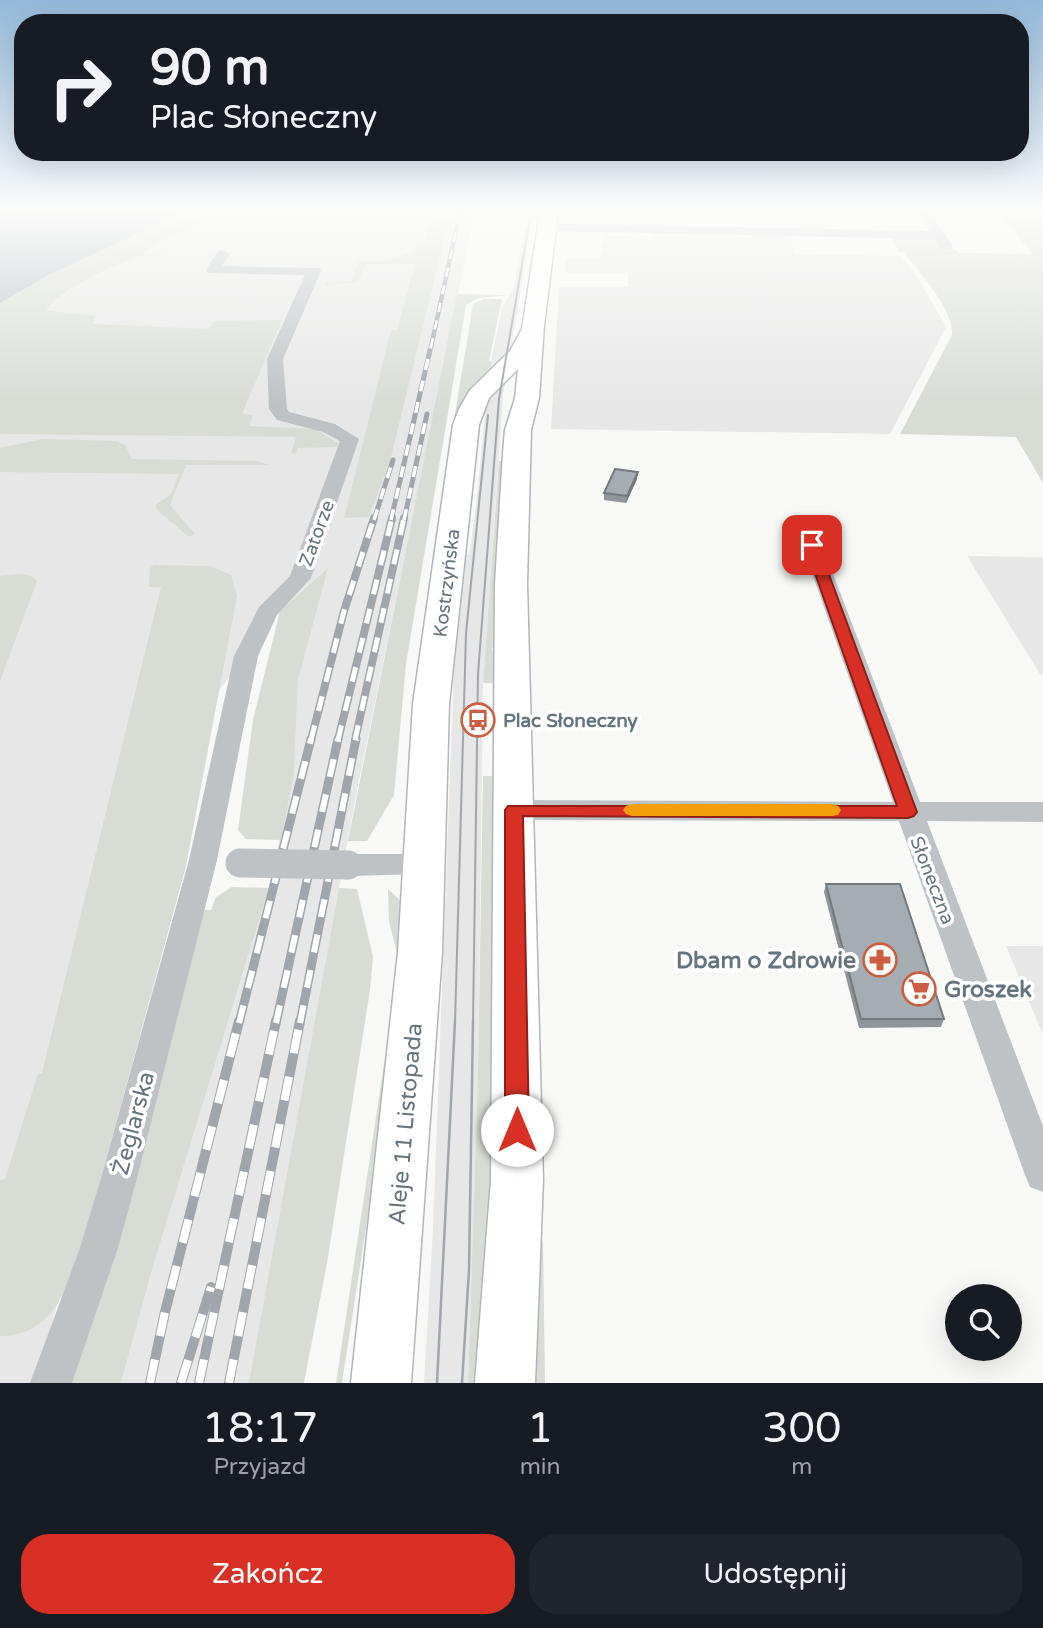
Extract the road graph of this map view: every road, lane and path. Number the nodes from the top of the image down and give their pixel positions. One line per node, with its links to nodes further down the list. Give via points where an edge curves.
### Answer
1 (312, 277): 10 (street, Zatorze, via 275,359 278,409 283,416 329,428 350,439 300,578 267,612 246,656)
2 (540, 277): 3 (main road, Kostrzyńska)
3 (533, 326): 4 (main road, Kostrzyńska, via 520,353 474,398); 5 (main road, Kostrzyńska, via 527,398)
4 (466, 425): 5 (main road, via 479,404 502,400 517,407); 11 (main road, Kostrzyńska, via 431,704)
5 (518, 430): 7 (main road, Kostrzyńska, via 511,546)
6 (812, 545): 8 (street, Słoneczna)
7 (514, 810): 8 (street); 15 (main road, via 517,1180)
8 (908, 812): 9 (street); 12 (street, Słoneczna)
9 (1043, 813)
10 (203, 860): 11 (street, bridge); 13 (street, Żeglarska, via 116,1190)
11 (424, 864): 14 (main road, Aleje 11 Listopada)
12 (1043, 1175)
13 (51, 1383)
14 (381, 1383)
15 (505, 1383)

